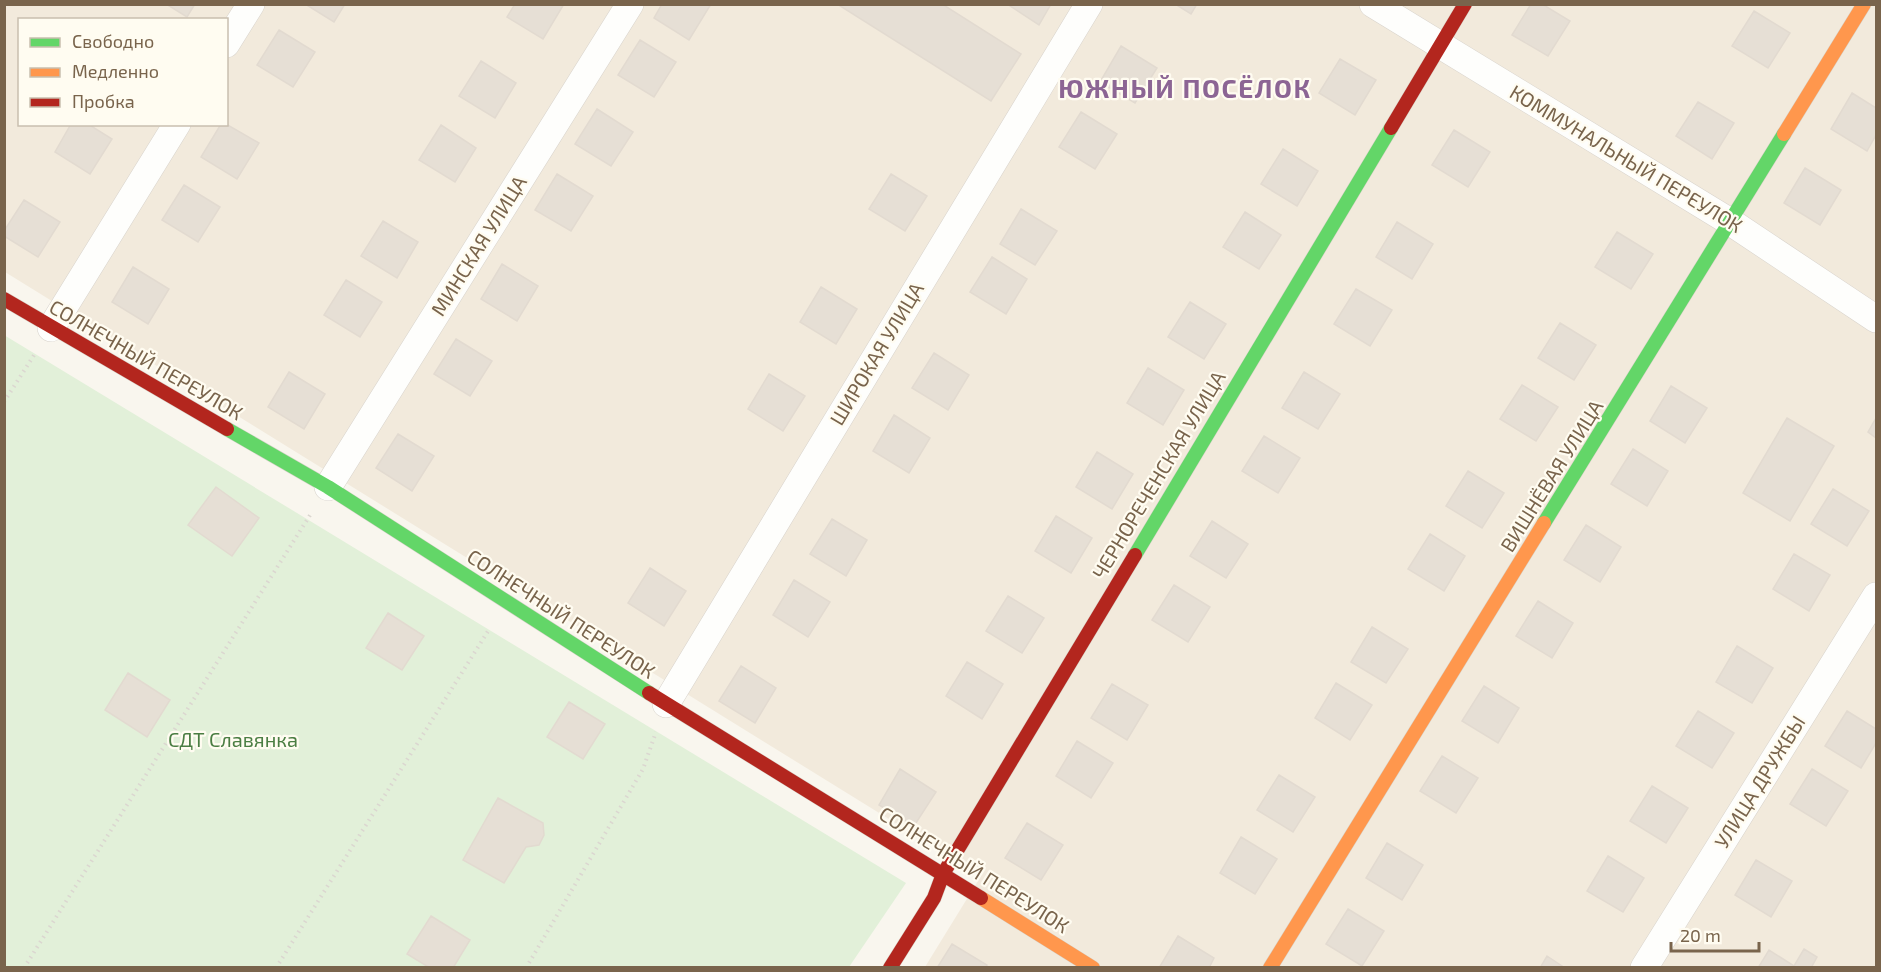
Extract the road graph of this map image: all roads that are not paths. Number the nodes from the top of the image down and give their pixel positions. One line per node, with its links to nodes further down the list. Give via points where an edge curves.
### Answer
1 (251, 4): 7 (street)
2 (630, 4): 14 (street, МИНСКАЯ УЛИЦА)
3 (1089, 4): 16 (street, ШИРОКАЯ УЛИЦА)
4 (1373, 4): 8 (street, КОММУНАЛЬНЫЙ ПЕРЕУЛОК)
5 (1465, 4): 8 (street, ЧЕРНОРЕЧЕНСКАЯ УЛИЦА)
6 (1864, 4): 10 (street, ВИШНЁВАЯ УЛИЦА)
7 (228, 41)
8 (1440, 46): 10 (street, КОММУНАЛЬНЫЙ ПЕРЕУЛОК); 17 (street, ЧЕРНОРЕЧЕНСКАЯ УЛИЦА)
9 (176, 126): 13 (street)
10 (1732, 223): 12 (street, КОММУНАЛЬНЫЙ ПЕРЕУЛОК); 20 (street, ВИШНЁВАЯ УЛИЦА)
11 (4, 299): 13 (street, СОЛНЕЧНЫЙ ПЕРЕУЛОК)
12 (1876, 319)
13 (51, 328): 14 (street, СОЛНЕЧНЫЙ ПЕРЕУЛОК)
14 (328, 487): 16 (street, СОЛНЕЧНЫЙ ПЕРЕУЛОК)
15 (1876, 596): 21 (street, УЛИЦА ДРУЖБЫ)
16 (666, 705): 17 (street, СОЛНЕЧНЫЙ ПЕРЕУЛОК)
17 (943, 873): 18 (street, ЧЕРНОРЕЧЕНСКАЯ УЛИЦА, via 934,898); 19 (street, СОЛНЕЧНЫЙ ПЕРЕУЛОК)
18 (890, 968)
19 (1093, 968)
20 (1270, 968)
21 (1644, 968)

